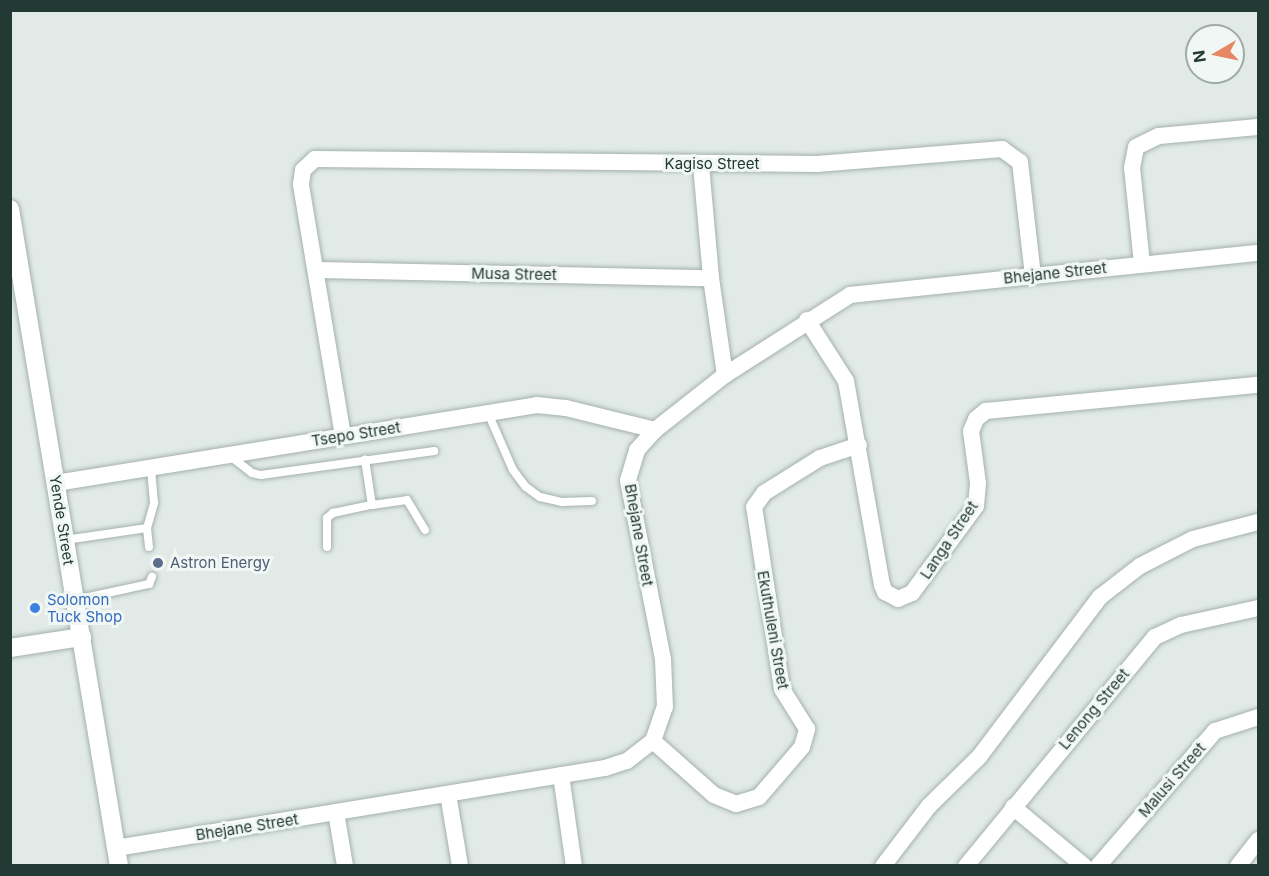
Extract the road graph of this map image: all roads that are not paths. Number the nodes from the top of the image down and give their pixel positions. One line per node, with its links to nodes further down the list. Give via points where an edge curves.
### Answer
1 (1258, 127): 5 (street, via 1159,136 1136,147 1132,168)
2 (701, 165): 6 (street, Kagiso Street, via 323,158 306,165 301,184); 7 (street, Kagiso Street, via 825,164 991,149 1010,152 1020,162); 8 (street)
3 (10, 209): 20 (street, Yende Street)
4 (1258, 252): 5 (street, Bhejane Street)
5 (1142, 264): 7 (street, Bhejane Street)
6 (316, 270): 8 (street, Musa Street); 14 (street)
7 (1033, 276): 9 (street, Bhejane Street, via 863,292)
8 (711, 278): 10 (street)
9 (807, 320): 10 (street, Bhejane Street); 15 (street, Langa Street, via 846,381)
10 (726, 375): 13 (street, Bhejane Street)
11 (1258, 385): 15 (street, Langa Street, via 986,411 976,419 971,431 978,483 976,506 912,593 898,599 885,592 882,585)
12 (488, 413): 13 (street, Tsepo Street, via 550,405); 14 (street, Tsepo Street); 21 (lane, via 509,462 526,487 540,497 562,502)
13 (655, 430): 35 (street, Bhejane Street, via 637,450 628,480 666,685 665,707)
14 (343, 436): 17 (street, Tsepo Street)
15 (859, 445): 35 (street, Ekuthuleni Street, via 819,458 764,493 754,507 782,689 807,729 802,747 759,797 736,804 714,795)
16 (434, 450): 18 (lane)
17 (229, 455): 18 (lane, via 252,473 261,475); 19 (street, Tsepo Street)
18 (365, 460): 22 (lane)
19 (151, 468): 20 (street, Tsepo Street); 24 (lane, via 154,503)
20 (56, 483): 26 (street, Yende Street)
21 (592, 501)
22 (372, 504): 25 (lane, via 407,500); 28 (lane, via 327,518)
23 (1258, 522): 46 (street, via 1193,539 1140,566 1100,597 979,757 929,806)
24 (147, 528): 26 (lane); 27 (lane)
25 (425, 530)
26 (65, 540): 30 (street, Yende Street)
27 (149, 547)
28 (327, 547)
29 (152, 577): 30 (lane, via 149,584)
30 (75, 600): 32 (street, Yende Street)
31 (1258, 608): 38 (street, Lenong Street, via 1181,625 1155,637)
32 (82, 637): 33 (street); 41 (street, Yende Street)
33 (10, 648)
34 (1258, 717): 49 (street, Malusi Street, via 1215,731)
35 (653, 741): 36 (street, Bhejane Street, via 627,761)
36 (561, 776): 37 (street, Bhejane Street); 45 (street)
37 (448, 794): 39 (street, Bhejane Street); 44 (street)
38 (1013, 807): 47 (street, Lenong Street); 48 (street)
39 (336, 812): 41 (street, Bhejane Street); 43 (street)
40 (1258, 840): 42 (street)
41 (118, 857)
42 (1240, 865)
43 (345, 866)
44 (460, 866)
45 (574, 866)
46 (883, 866)
47 (966, 866)
48 (1084, 866)
49 (1098, 866)

